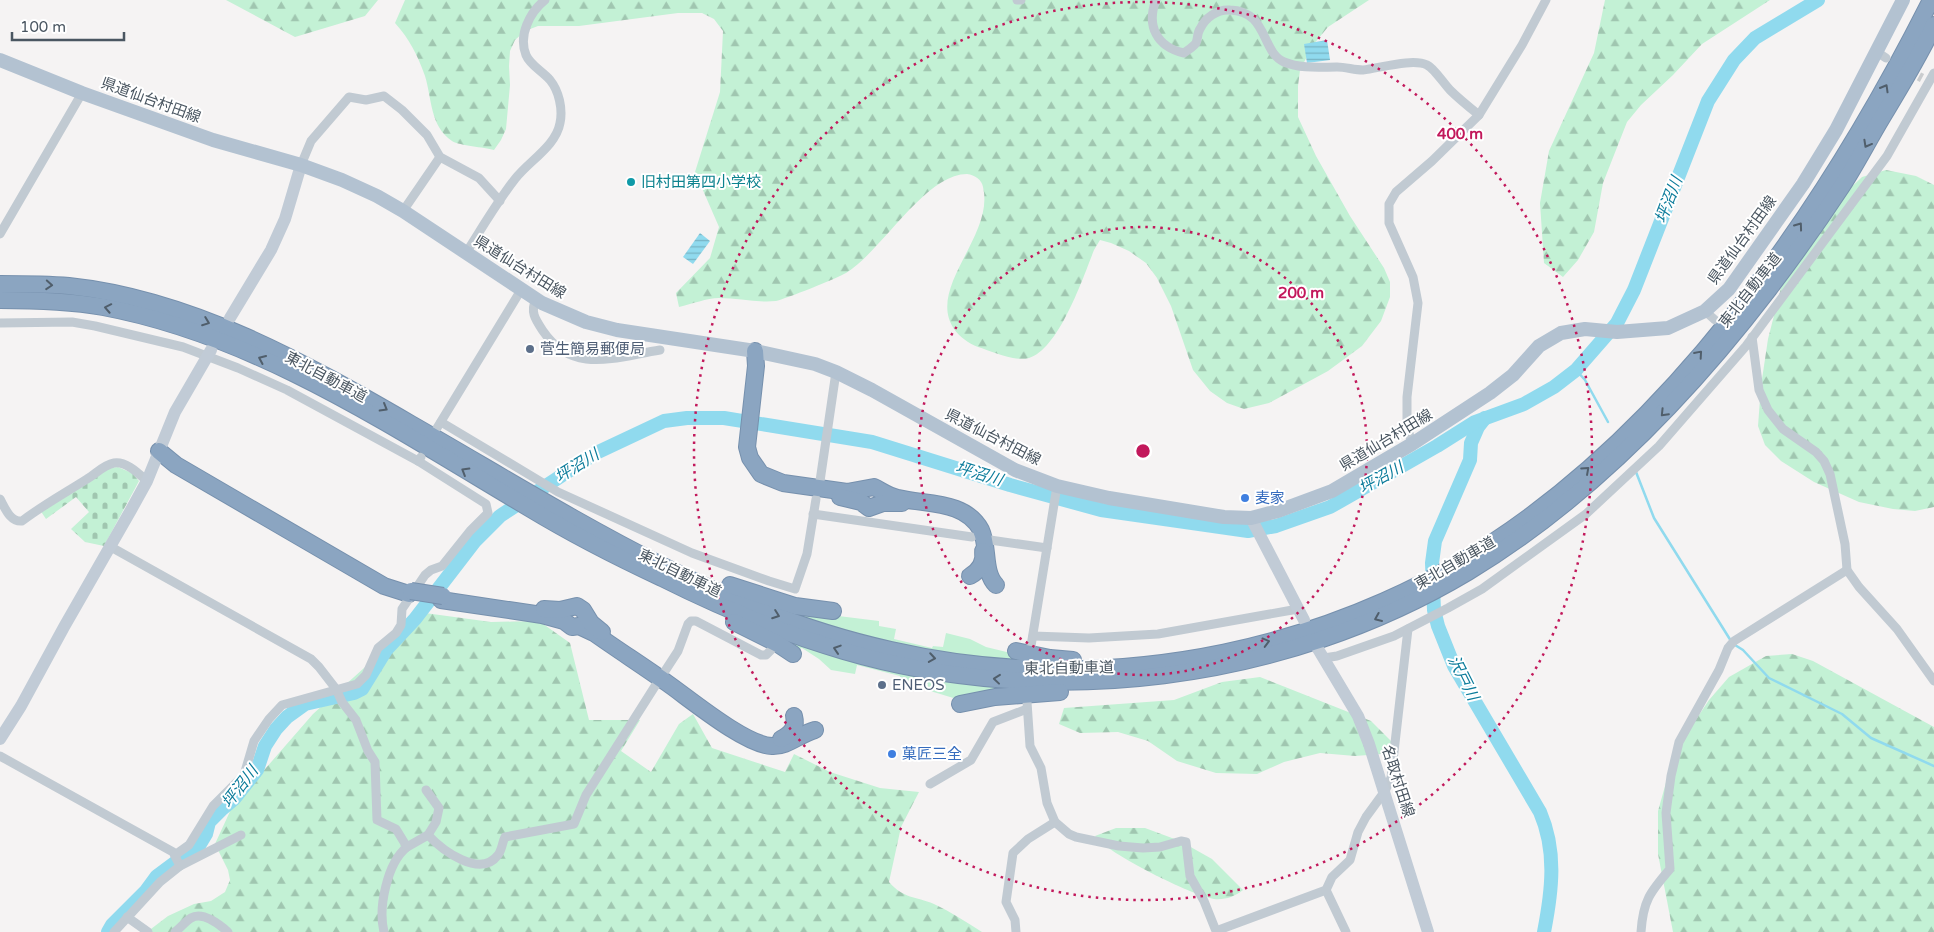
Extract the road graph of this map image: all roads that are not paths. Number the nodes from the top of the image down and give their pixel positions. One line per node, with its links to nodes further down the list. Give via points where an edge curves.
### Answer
1 (545, 0): 14 (street, via 526,25 524,46 526,56 551,80 562,112 560,126 555,136 515,178)
2 (1156, 0): 11 (street, via 1152,13 1154,30 1166,47 1175,51 1184,53 1192,47 1206,19 1217,12 1239,12 1248,14 1259,25 1282,61 1315,68 1361,70 1425,64)
3 (1546, 0): 11 (street)
4 (1903, 0): 30 (main road, 県道仙台村田線, via 1881,55 1836,130 1710,316 1668,328 1617,332 1585,329 1561,333 1539,346 1490,393)
5 (1932, 0): 47 (highway, 東北自動車道, one-way to 5, via 1465,559 1572,483 1639,420 1711,341 1831,179)
6 (1934, 26): 47 (highway, 東北自動車道, one-way to 47, via 1842,187 1720,350 1646,432 1581,491 1508,546)
7 (0, 60): 10 (main road, 県道仙台村田線)
8 (1934, 73): 9 (street)
9 (1929, 82): 24 (street, via 1887,156)
10 (82, 93): 13 (main road, 県道仙台村田線, via 213,140); 16 (street)
11 (1479, 115): 30 (street, via 1396,192 1389,204 1389,224 1413,277 1418,303 1407,397)
12 (440, 157): 13 (street, via 427,135 384,96 366,100 349,97 311,141); 14 (street, via 479,178); 15 (street)
13 (301, 165): 15 (main road, 県道仙台村田線, via 368,192); 22 (street, via 294,194 278,234)
14 (500, 201): 17 (street)
15 (403, 211): 17 (main road, 県道仙台村田線)
16 (0, 234)
17 (466, 253): 19 (main road, 県道仙台村田線)
18 (0, 284): 35 (highway, 東北自動車道, one-way to 35, via 96,290 149,302 234,332 313,369)
19 (521, 290): 20 (main road, 県道仙台村田線); 38 (street, via 439,425 532,476)
20 (536, 299): 25 (street, via 532,314 550,342 568,354 596,360); 26 (main road, 県道仙台村田線, via 586,322 617,330)
21 (0, 300): 35 (highway, 東北自動車道, one-way to 21, via 319,387 209,337 103,307 67,302)
22 (230, 318)
23 (0, 323): 27 (street, via 72,322)
24 (1752, 337): 45 (street, via 1759,390 1768,410 1783,429 1816,452 1830,474 1845,544); 54 (street, via 1742,343 1659,446 1586,514 1512,568)
25 (660, 350)
26 (755, 352): 28 (main road, 県道仙台村田線); 29 (highway, via 756,366)
27 (209, 353): 31 (street, via 182,398); 64 (street, via 419,459 486,504 488,513 442,566 425,575 402,609 401,625 378,648 366,675 358,684)
28 (836, 372): 33 (street); 34 (main road, 県道仙台村田線, via 1015,470)
29 (744, 437): 46 (highway, via 742,446 749,467 766,483 853,499 869,508 889,503 937,508 967,520 977,532 984,557 977,572); 48 (highway, via 755,467 767,477 783,483 847,492 874,487 884,494 946,505 970,516 982,533 988,569)
30 (1412, 444): 40 (main road, 県道仙台村田線, via 1332,491)
31 (159, 451): 32 (street); 50 (highway, bridge, via 184,462 385,582 410,592)
32 (147, 481): 36 (street, via 128,466 113,463 17,521 12,519); 43 (street)
33 (820, 481)
34 (1057, 489): 40 (main road, 県道仙台村田線); 44 (street)
35 (513, 491): 38 (highway, 東北自動車道)
36 (0, 499)
37 (816, 499): 39 (street)
38 (547, 505): 49 (street); 52 (highway, via 716,581 795,606); 58 (highway, via 576,541); 60 (highway, 東北自動車道, via 658,577 715,604 810,640 886,662 1010,681 1091,682 1165,676)
39 (814, 514): 41 (street); 49 (street, via 807,554)
40 (1252, 519): 53 (street)
41 (972, 537)
42 (990, 540): 44 (street)
43 (111, 547): 64 (street, via 311,659); 68 (street)
44 (1048, 548): 55 (street)
45 (1847, 570): 63 (street, via 1897,629); 88 (street, via 1732,643 1679,742 1666,813 1670,869 1646,900)
46 (970, 576)
47 (1445, 577): 60 (highway, 東北自動車道, via 1334,635 1304,645)
48 (996, 585)
49 (795, 589): 51 (street)
50 (442, 598): 66 (highway, via 560,610 577,606 591,624 746,733 766,740 778,740 790,734 796,722); 67 (highway, via 542,614 564,620 572,627 579,626 760,743 781,745)
51 (792, 599)
52 (833, 611)
53 (1301, 615): 55 (street, via 1158,634 1088,638)
54 (1408, 629): 59 (street, via 1338,656); 72 (street, via 1391,778)
55 (1033, 636): 57 (street)
56 (773, 648): 61 (street, via 766,655 761,655 691,621)
57 (1024, 648): 60 (highway, via 1050,658 1110,661 1206,650)
58 (793, 654)
59 (1321, 654): 72 (street, 名取村田線, via 1358,716)
60 (1236, 656): 65 (highway, via 1205,674 1072,692 995,697)
61 (665, 671)
62 (657, 682): 75 (street, via 586,795 574,824 505,837 497,857 478,865 441,848)
63 (1934, 682)
64 (338, 694): 76 (street, via 356,720 376,762 377,820 396,829); 77 (street, via 282,705 254,742 244,775 213,806)
65 (960, 704)
66 (794, 716)
67 (814, 730)
68 (0, 739)
69 (0, 756): 77 (street, via 173,852)
70 (930, 784): 73 (street, via 972,760 993,722 1027,705 1030,746 1041,768 1047,803)
71 (426, 790): 75 (street, via 439,808 436,822)
72 (1385, 792): 78 (street, via 1358,832 1350,860 1332,877); 87 (street, 名取村田線)
73 (1055, 822): 78 (street, via 1069,834 1119,846 1160,847 1181,840 1186,842 1190,876 1216,931); 85 (street, via 1028,838 1013,853 1006,902 1015,920)
74 (241, 835): 77 (street)
75 (428, 835): 76 (street)
76 (407, 847): 84 (street, via 398,856 387,884 381,911)
77 (177, 861): 79 (street)
78 (1326, 890): 86 (street)
79 (127, 917): 80 (street); 81 (street)
80 (114, 932)
81 (148, 932)
82 (175, 932): 83 (street, via 192,917 199,916 218,923)
83 (228, 932)
84 (384, 932)
85 (1016, 932)
86 (1346, 932)
87 (1428, 932)
88 (1641, 932)

